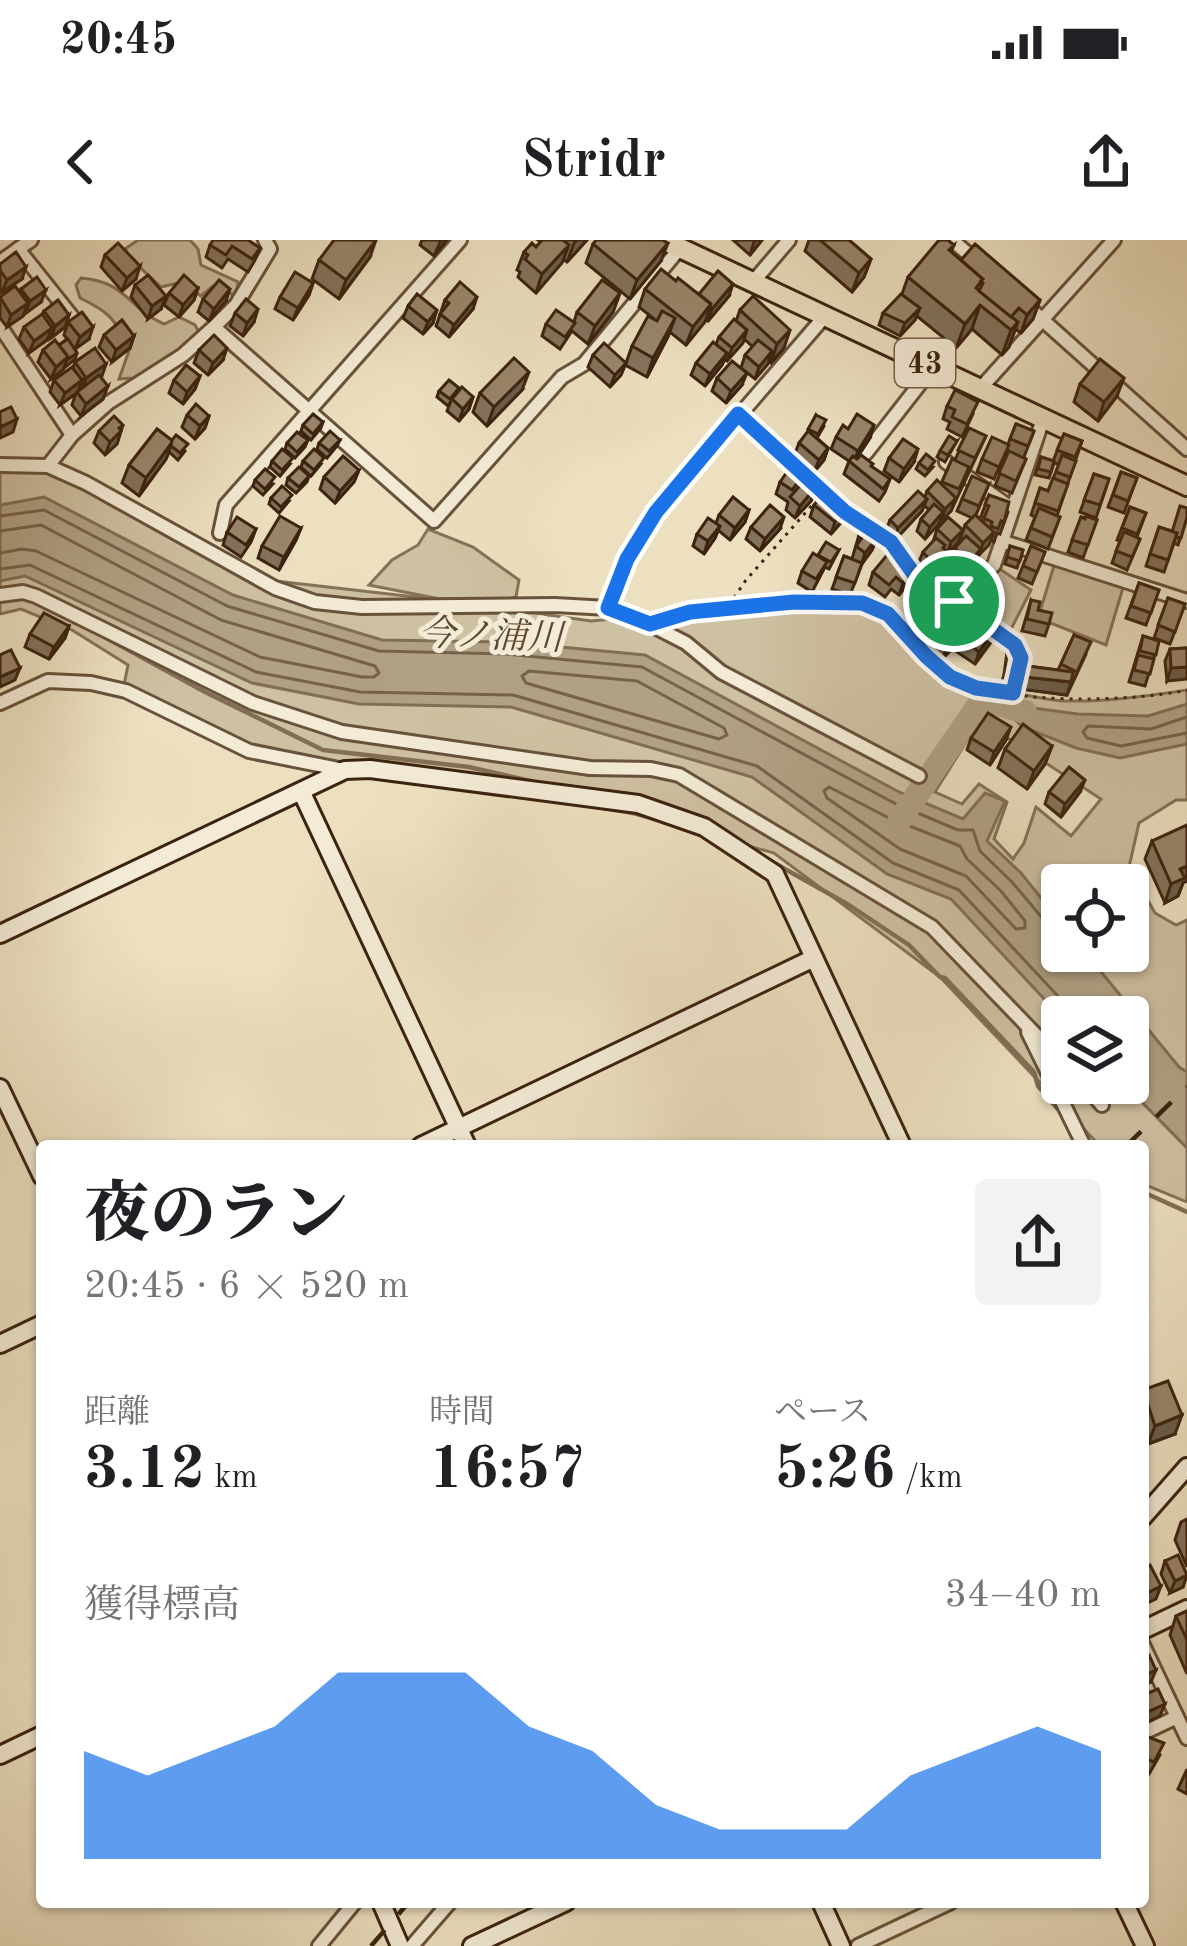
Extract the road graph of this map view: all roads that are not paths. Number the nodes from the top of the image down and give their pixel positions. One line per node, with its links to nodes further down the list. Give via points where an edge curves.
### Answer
1 (31, 240): 8 (street)
2 (265, 240): 17 (street, via 270,249)
3 (460, 240): 20 (street)
4 (790, 240): 11 (street)
5 (952, 240): 10 (street)
6 (1114, 240): 15 (street)
7 (672, 244): 11 (main road, 43); 20 (street, via 584,364 562,377 434,521)
8 (18, 249): 9 (street); 14 (street)
9 (0, 262)
10 (983, 267)
11 (753, 282): 13 (main road, 43)
12 (1013, 293): 15 (street)
13 (825, 316): 18 (main road, 43); 21 (street)
14 (74, 318)
15 (1044, 320): 19 (street); 24 (street)
16 (0, 326): 23 (street)
17 (214, 327): 20 (street); 23 (street)
18 (933, 367): 19 (main road, 43); 25 (street)
19 (980, 389): 22 (main road, 43)
20 (309, 410): 31 (street, via 226,505)
21 (738, 414): 32 (street, via 845,512 891,542 941,612 994,566); 35 (street, via 656,512)
22 (1043, 418): 29 (main road, 43); 30 (street)
23 (72, 435): 28 (street)
24 (1187, 449)
25 (866, 454)
26 (946, 462): 30 (street)
27 (0, 465): 28 (street)
28 (48, 466): 35 (street, via 274,588 315,602)
29 (1187, 486)
30 (1014, 510): 32 (street)
31 (220, 533)
32 (1004, 542): 34 (street)
33 (0, 595): 42 (street, via 36,596 253,704 342,732 679,775 932,927)
34 (1187, 601)
35 (608, 608): 38 (street)
36 (0, 703): 37 (street, via 48,681 91,683 126,691 249,751)
37 (345, 770): 39 (street); 41 (street, via 597,797 704,827 775,874)
38 (919, 776)
39 (302, 793): 40 (street); 45 (street)
40 (0, 934)
41 (814, 958): 45 (street); 48 (street)
42 (1022, 1020): 43 (street); 49 (street)
43 (1041, 1040)
44 (0, 1088): 50 (street)
45 (459, 1128): 46 (street); 47 (street)
46 (434, 1140)
47 (464, 1140)
48 (899, 1140)
49 (1081, 1140)
50 (36, 1163)
51 (36, 1327): 52 (street)
52 (0, 1344)
53 (1187, 1467): 54 (street)
54 (1149, 1510)
55 (1187, 1609): 56 (street)
56 (1149, 1627)
57 (1149, 1658): 58 (street)
58 (1177, 1717): 59 (street); 61 (street)
59 (1149, 1730)
60 (36, 1738): 62 (street)
61 (1187, 1738)
62 (0, 1755)
63 (350, 1908): 70 (street)
64 (384, 1908): 71 (street)
65 (445, 1908): 72 (street)
66 (553, 1908): 73 (street)
67 (824, 1908): 74 (street)
68 (939, 1908): 75 (street)
69 (1127, 1908): 76 (street)
70 (320, 1946)
71 (400, 1946)
72 (412, 1946)
73 (472, 1946)
74 (841, 1946)
75 (857, 1946)
76 (1145, 1946)

